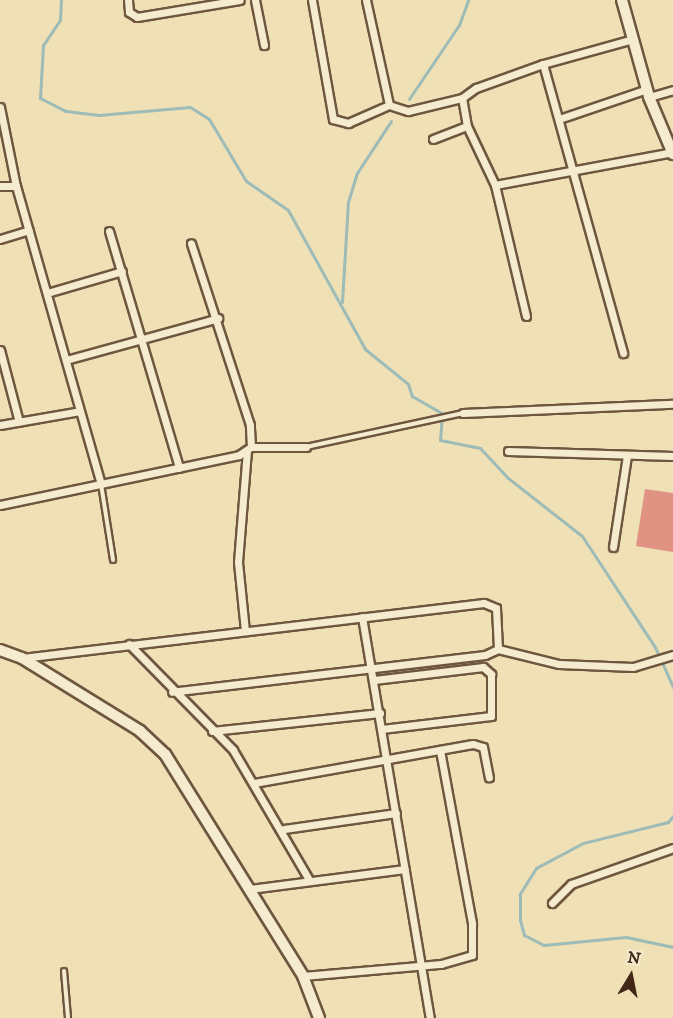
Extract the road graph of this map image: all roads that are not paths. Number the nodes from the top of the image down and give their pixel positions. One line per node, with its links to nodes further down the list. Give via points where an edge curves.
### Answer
1 (128, 0): 2 (street, via 129,12 137,17)
2 (240, 0)
3 (255, 0): 8 (street)
4 (312, 0): 13 (street, via 336,123 348,123)
5 (366, 0): 13 (street)
6 (622, 0): 7 (street)
7 (633, 39): 9 (street); 11 (street)
8 (264, 45)
9 (543, 64): 12 (street, via 476,88); 15 (street)
10 (673, 90): 11 (street)
11 (648, 93): 15 (street); 18 (street)
12 (462, 98): 13 (street, via 408,111); 16 (street)
13 (389, 105)
14 (0, 107): 22 (street)
15 (562, 118): 19 (street)
16 (467, 126): 17 (street); 20 (street)
17 (433, 139)
18 (673, 153): 19 (street)
19 (576, 170): 20 (street); 33 (street)
20 (495, 185): 29 (street)
21 (0, 186): 22 (street)
22 (16, 186): 23 (street)
23 (28, 230): 25 (street); 28 (street)
24 (109, 231): 27 (street)
25 (0, 239)
26 (191, 243): 30 (street)
27 (122, 271): 28 (street); 31 (street)
28 (47, 292): 34 (street)
29 (526, 316)
30 (218, 318): 31 (street); 41 (street, via 250,425)
31 (143, 340): 34 (street); 45 (street)
32 (0, 350): 38 (street)
33 (623, 353)
34 (66, 360): 36 (street)
35 (673, 404): 37 (street)
36 (80, 411): 38 (street); 46 (street)
37 (463, 413): 40 (lane)
38 (19, 422): 39 (street)
39 (0, 425)
40 (306, 447): 41 (street)
41 (249, 449): 45 (street); 51 (street, via 238,562)
42 (508, 451): 43 (street)
43 (627, 455): 44 (street); 48 (street)
44 (673, 456)
45 (179, 468): 46 (street)
46 (101, 484): 47 (street); 49 (lane)
47 (0, 504)
48 (613, 547)
49 (113, 561)
50 (362, 617): 51 (street); 53 (street, via 489,603 496,608); 57 (street)
51 (245, 631): 52 (street)
52 (129, 644): 56 (street); 59 (street)
53 (498, 649): 55 (street, via 559,664 652,664); 57 (street, via 485,655)
54 (0, 650): 56 (street)
55 (673, 655)
56 (22, 658): 72 (street, via 140,731 165,754)
57 (372, 670): 58 (street); 59 (street)
58 (374, 680): 60 (street); 61 (street, via 483,667 490,674 491,716)
59 (172, 692): 62 (street)
60 (380, 713): 61 (street); 62 (street)
61 (382, 729): 64 (street)
62 (212, 731): 66 (street, via 233,750)
63 (440, 750): 64 (street); 65 (street, via 479,744 486,753); 74 (street, via 475,947 472,955 461,960)
64 (387, 758): 66 (street); 67 (street)
65 (489, 777)
66 (254, 783): 68 (street)
67 (396, 813): 68 (street); 70 (street)
68 (284, 830): 71 (street)
69 (673, 848): 73 (street, via 579,880 560,891)
70 (405, 869): 71 (street); 74 (street)
71 (308, 878): 72 (street)
72 (250, 889): 76 (street)
73 (552, 903)
74 (420, 966): 76 (street); 79 (street)
75 (64, 971): 77 (lane)
76 (303, 976): 78 (street)
77 (68, 1018)
78 (319, 1018)
79 (429, 1018)

